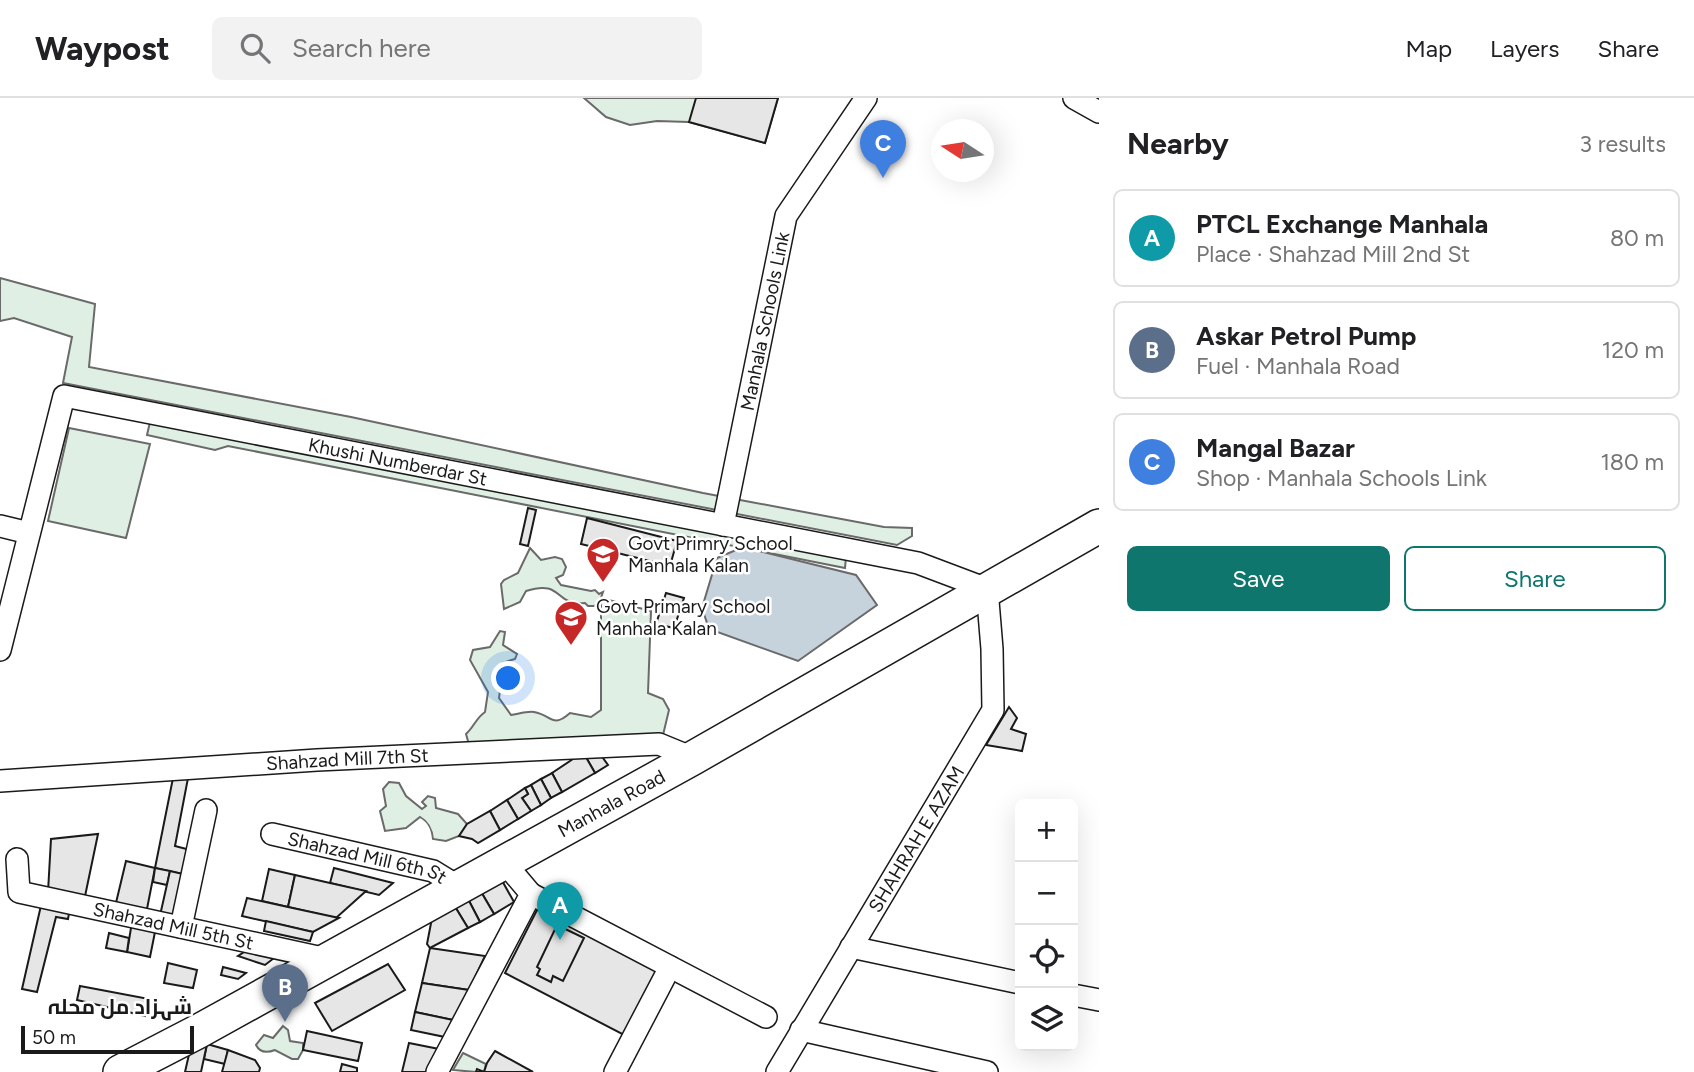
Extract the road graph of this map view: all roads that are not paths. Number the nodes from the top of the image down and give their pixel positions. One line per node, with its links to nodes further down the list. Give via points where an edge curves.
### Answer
1 (866, 98): 4 (street, Manhala Schools Link, via 786,216)
2 (1074, 98): 3 (street)
3 (1099, 112)
4 (723, 525): 7 (street, Khushi Numberdar St, via 64,396); 8 (street, Khushi Numberdar St, via 918,563)
5 (0, 526): 7 (street)
6 (1099, 526): 8 (main road, Manhala Road)
7 (29, 533): 9 (street, Khushi Numberdar St)
8 (987, 589): 10 (main road, Manhala Road); 19 (street, SHAHRAH E AZAM, via 993,710)
9 (0, 650)
10 (693, 758): 11 (street, Shahzad Mill 7th St, via 659,744); 15 (main road, Manhala Road)
11 (0, 781)
12 (206, 810): 18 (street)
13 (272, 834): 16 (street, Shahzad Mill 6th St, via 433,871)
14 (14, 860): 18 (street, Shahzad Mill 5th St, via 19,892)
15 (504, 862): 16 (main road, Manhala Road); 17 (street)
16 (458, 887): 20 (main road, Manhala Road)
17 (531, 894): 21 (street); 28 (street)
18 (181, 927): 20 (street, Shahzad Mill 5th St)
19 (851, 947): 22 (street); 26 (street, SHAHRAH E AZAM)
20 (327, 959): 27 (main road, Manhala Road)
21 (670, 967): 25 (street); 29 (street)
22 (1015, 982)
23 (1078, 996): 24 (street)
24 (1099, 1000)
25 (766, 1017)
26 (801, 1030): 30 (street, SHAHRAH E AZAM); 31 (street)
27 (120, 1072)
28 (437, 1072)
29 (615, 1072)
30 (777, 1072)
31 (987, 1072)

